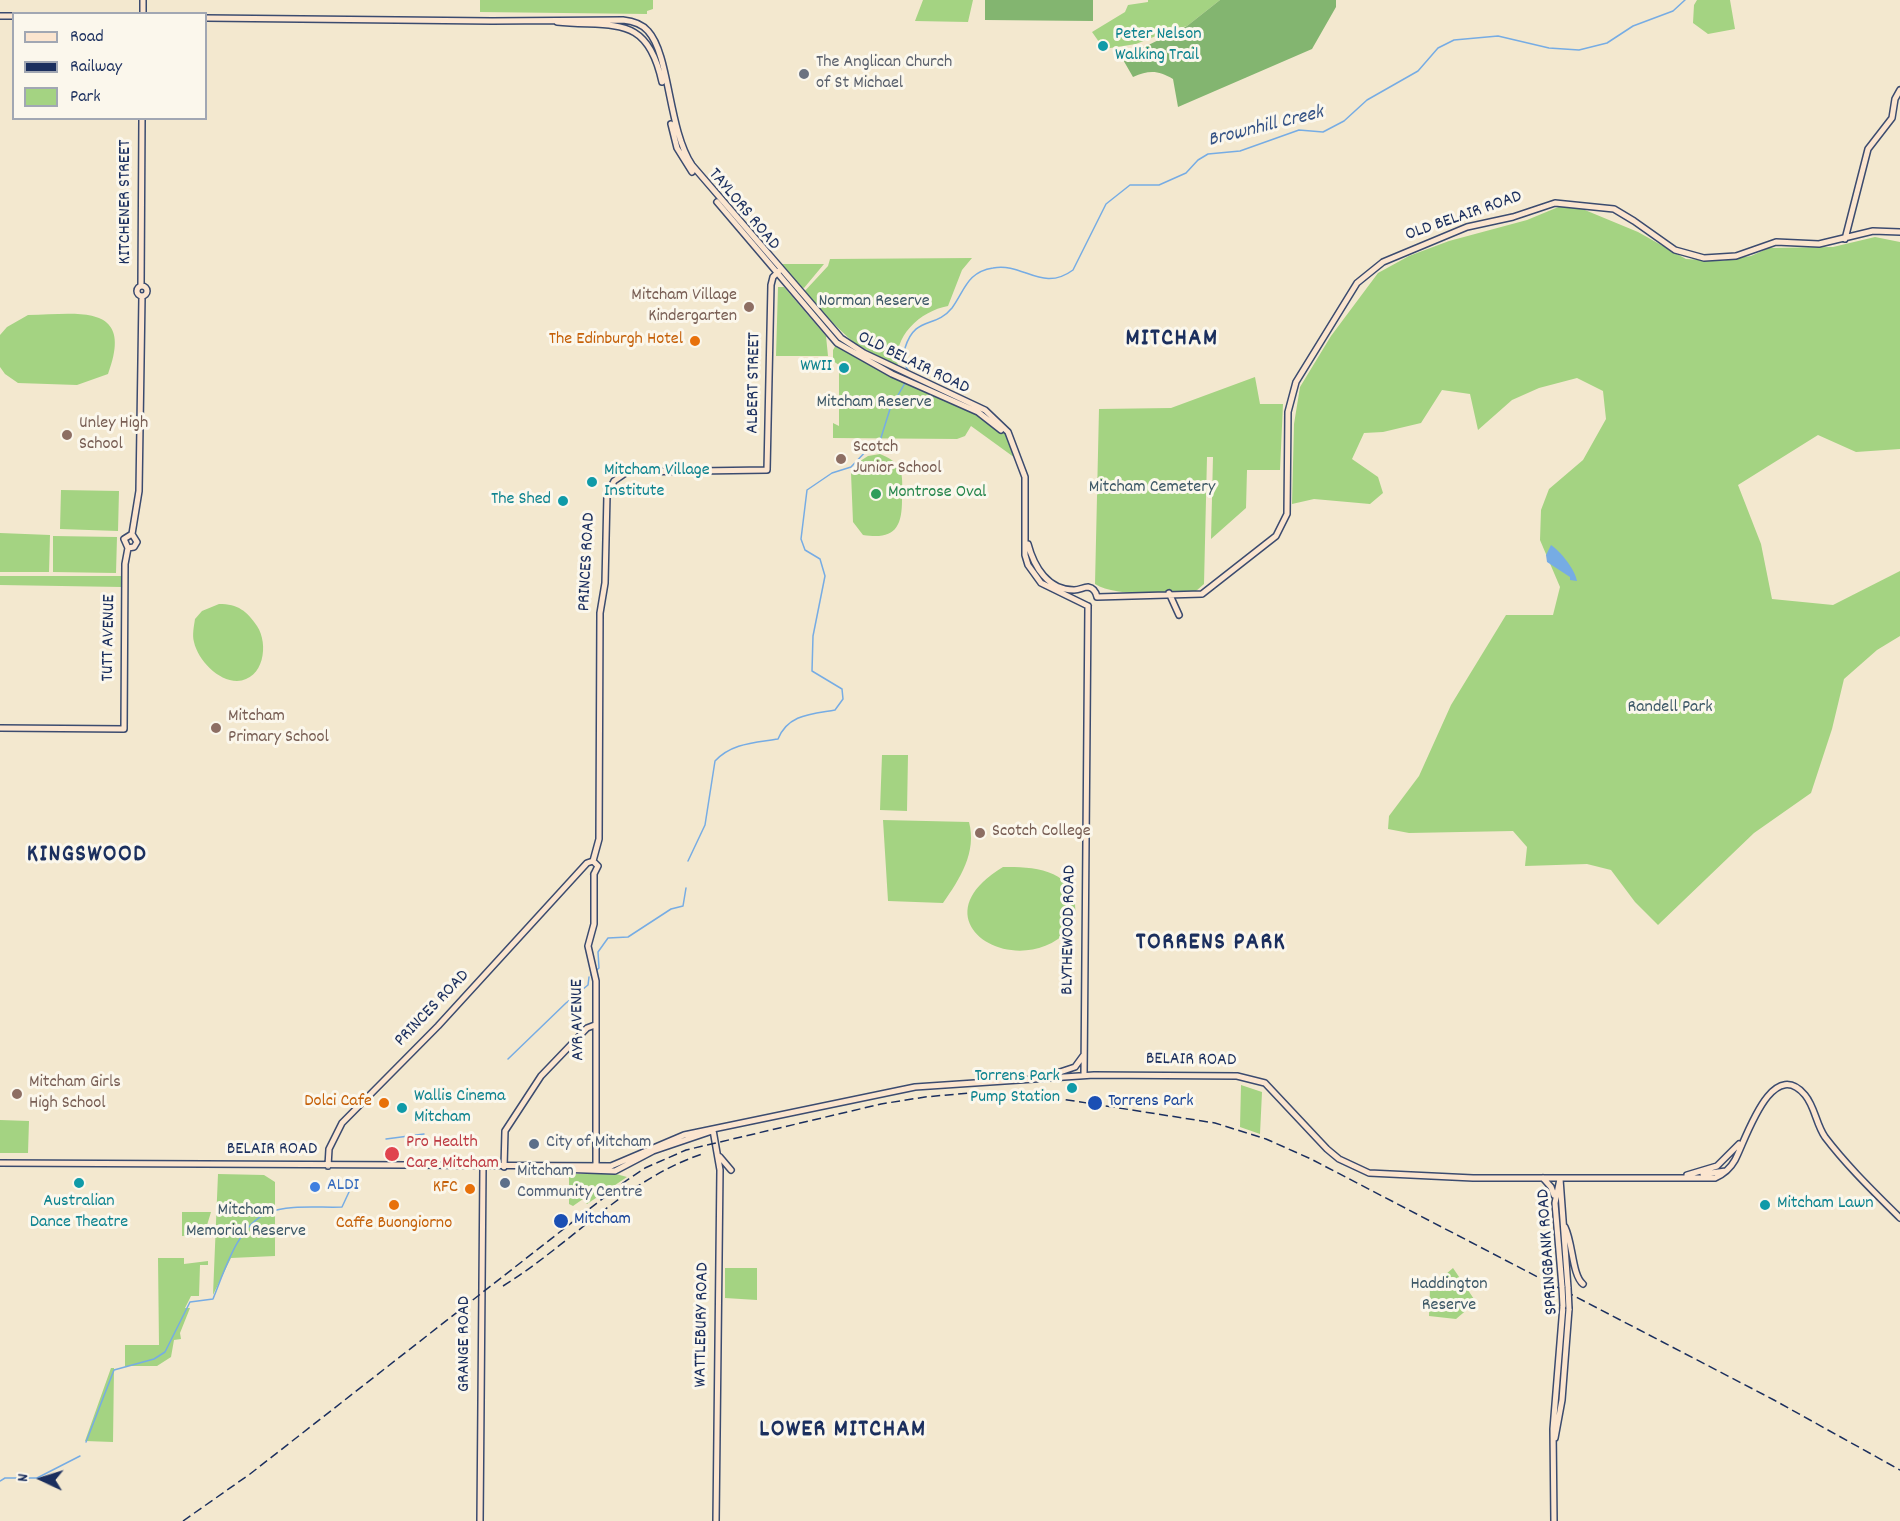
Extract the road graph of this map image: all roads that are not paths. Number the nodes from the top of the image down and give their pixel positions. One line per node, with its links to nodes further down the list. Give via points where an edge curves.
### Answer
1 (207, 18): 2 (main road)
2 (541, 21): 3 (main road); 4 (main road, via 623,20 633,21)
3 (630, 29): 4 (main road); 5 (main road)
4 (648, 31): 5 (main road, TAYLORS ROAD); 10 (main road, TAYLORS ROAD, via 658,51 678,137 692,165)
5 (652, 50): 10 (main road, TAYLORS ROAD, via 682,159)
6 (1900, 90): 9 (main road, via 1892,118 1868,149)
7 (142, 120): 14 (main road, KITCHENER STREET, via 141,286 137,291 142,296 139,491)
8 (1900, 232): 9 (main road, OLD BELAIR ROAD, via 1873,231)
9 (1845, 239): 18 (main road, OLD BELAIR ROAD, via 1819,244 1776,242 1736,256 1704,258 1675,250 1614,209 1555,202 1467,227 1383,262 1357,283 1296,382 1288,412 1288,504 1282,528 1205,593)
10 (779, 272): 11 (main road, TAYLORS ROAD); 12 (main road, ALBERT STREET, via 772,279)
11 (784, 278): 12 (main road); 15 (main road, OLD BELAIR ROAD, via 837,343 980,410 1013,443 1025,477)
12 (771, 292): 13 (main road, ALBERT STREET, via 769,466 764,471 627,472)
13 (614, 481): 24 (main road, PRINCES ROAD, via 607,495 605,583 600,614 599,839)
14 (132, 534): 16 (main road, via 124,539); 16 (main road, via 137,542)
15 (1026, 537): 17 (main road, OLD BELAIR ROAD, via 1042,575 1066,589); 20 (main road, OLD BELAIR ROAD, via 1028,565 1041,583)
16 (128, 548): 23 (main road, TUTT AVENUE, via 124,729)
17 (1081, 590): 19 (main road, via 1092,589); 20 (main road)
18 (1169, 593): 19 (main road, OLD BELAIR ROAD); 22 (main road)
19 (1097, 597): 21 (main road)
20 (1078, 599): 21 (main road)
21 (1088, 606): 27 (main road, BLYTHEWOOD ROAD)
22 (1179, 615)
23 (0, 728)
24 (593, 861): 25 (main road, PRINCES ROAD, via 587,863); 25 (main road, PRINCES ROAD, via 598,866)
25 (588, 872): 26 (main road, AYR AVENUE, via 594,924 588,946 595,977); 34 (main road, PRINCES ROAD, via 575,879 342,1123 328,1149)
26 (595, 1025): 35 (main road, AYR AVENUE); 37 (main road, via 587,1028 549,1066 505,1131)
27 (1084, 1051): 28 (main road, BLYTHEWOOD ROAD); 29 (main road, via 1075,1067)
28 (1084, 1075): 29 (main road, BELAIR ROAD); 43 (main road, BELAIR ROAD, via 1246,1077 1265,1083 1333,1154 1369,1173)
29 (1044, 1077): 30 (main road, BELAIR ROAD, via 915,1087)
30 (713, 1130): 32 (main road, WATTLEBURY ROAD); 35 (main road, BELAIR ROAD, via 673,1139 617,1165); 38 (main road, BELAIR ROAD, via 653,1151 615,1171)
31 (1744, 1138): 40 (main road, BELAIR ROAD); 41 (main road, BELAIR ROAD, via 1721,1163); 46 (main road, BELAIR ROAD, via 1760,1106 1772,1093 1790,1086 1799,1089 1808,1099 1824,1135)
32 (719, 1156): 39 (main road); 53 (main road, WATTLEBURY ROAD)
33 (0, 1163): 34 (main road, BELAIR ROAD)
34 (328, 1166): 36 (main road, BELAIR ROAD)
35 (596, 1166): 38 (main road, BELAIR ROAD)
36 (483, 1167): 37 (main road, BELAIR ROAD); 52 (main road, GRANGE ROAD)
37 (504, 1167): 38 (main road, BELAIR ROAD)
38 (544, 1168)
39 (731, 1170)
40 (1728, 1171): 41 (main road); 42 (main road, BELAIR ROAD, via 1715,1178)
41 (1696, 1174): 42 (main road, BELAIR ROAD)
42 (1674, 1178): 44 (main road, BELAIR ROAD)
43 (1543, 1179): 44 (main road, BELAIR ROAD); 45 (main road, via 1551,1187)
44 (1560, 1179): 45 (main road, SPRINGBANK ROAD); 47 (main road, SPRINGBANK ROAD)
45 (1555, 1203): 51 (main road, SPRINGBANK ROAD)
46 (1900, 1218)
47 (1562, 1223): 48 (main road, via 1572,1244); 49 (main road, SPRINGBANK ROAD)
48 (1576, 1268): 49 (main road); 50 (main road)
49 (1568, 1275): 51 (main road, SPRINGBANK ROAD)
50 (1583, 1284)
51 (1565, 1288): 54 (main road, SPRINGBANK ROAD, bridge, via 1554,1440)
52 (480, 1521)
53 (717, 1521)
54 (1554, 1521)

